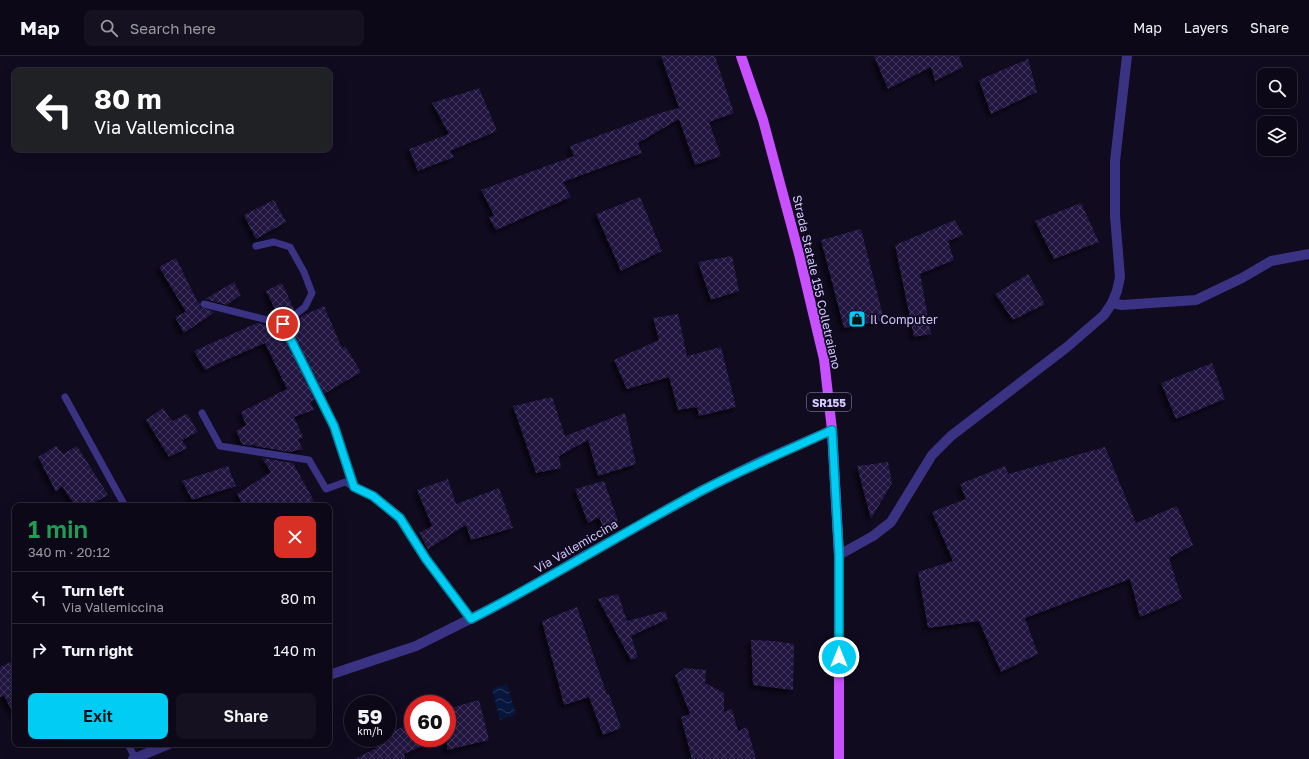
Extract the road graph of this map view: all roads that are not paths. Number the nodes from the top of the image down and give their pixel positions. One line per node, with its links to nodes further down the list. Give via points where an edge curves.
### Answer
1 (741, 56): 10 (main road, Strada Statale 155 Colletraiano / SR155, via 763,120 799,254 824,359)
2 (1127, 56): 5 (street, via 1115,161 1115,216 1120,277)
3 (256, 246): 7 (lane, via 274,242 290,247 312,293 305,307)
4 (1309, 254): 5 (street, via 1271,261 1196,300 1122,305)
5 (1112, 303): 13 (street, via 1104,315 1078,338 952,436 932,455 891,522 873,536)
6 (204, 304): 7 (lane)
7 (283, 324): 11 (lane, via 334,426)
8 (65, 397): 12 (lane)
9 (202, 413): 11 (lane, via 220,446 309,460 326,489 345,482)
10 (832, 430): 13 (main road, Strada Statale 155 Colletraiano / SR155); 14 (street, Via Vallemiccina, via 703,490)
11 (354, 487): 14 (lane, via 373,496 400,518 426,559)
12 (123, 503)
13 (839, 555): 19 (main road, Strada Statale 155 Colletraiano / SR155)
14 (471, 619): 15 (street, Via Vallemiccina, via 416,646)
15 (332, 674)
16 (129, 747): 18 (lane)
17 (162, 747): 18 (street)
18 (134, 759)
19 (839, 759)

